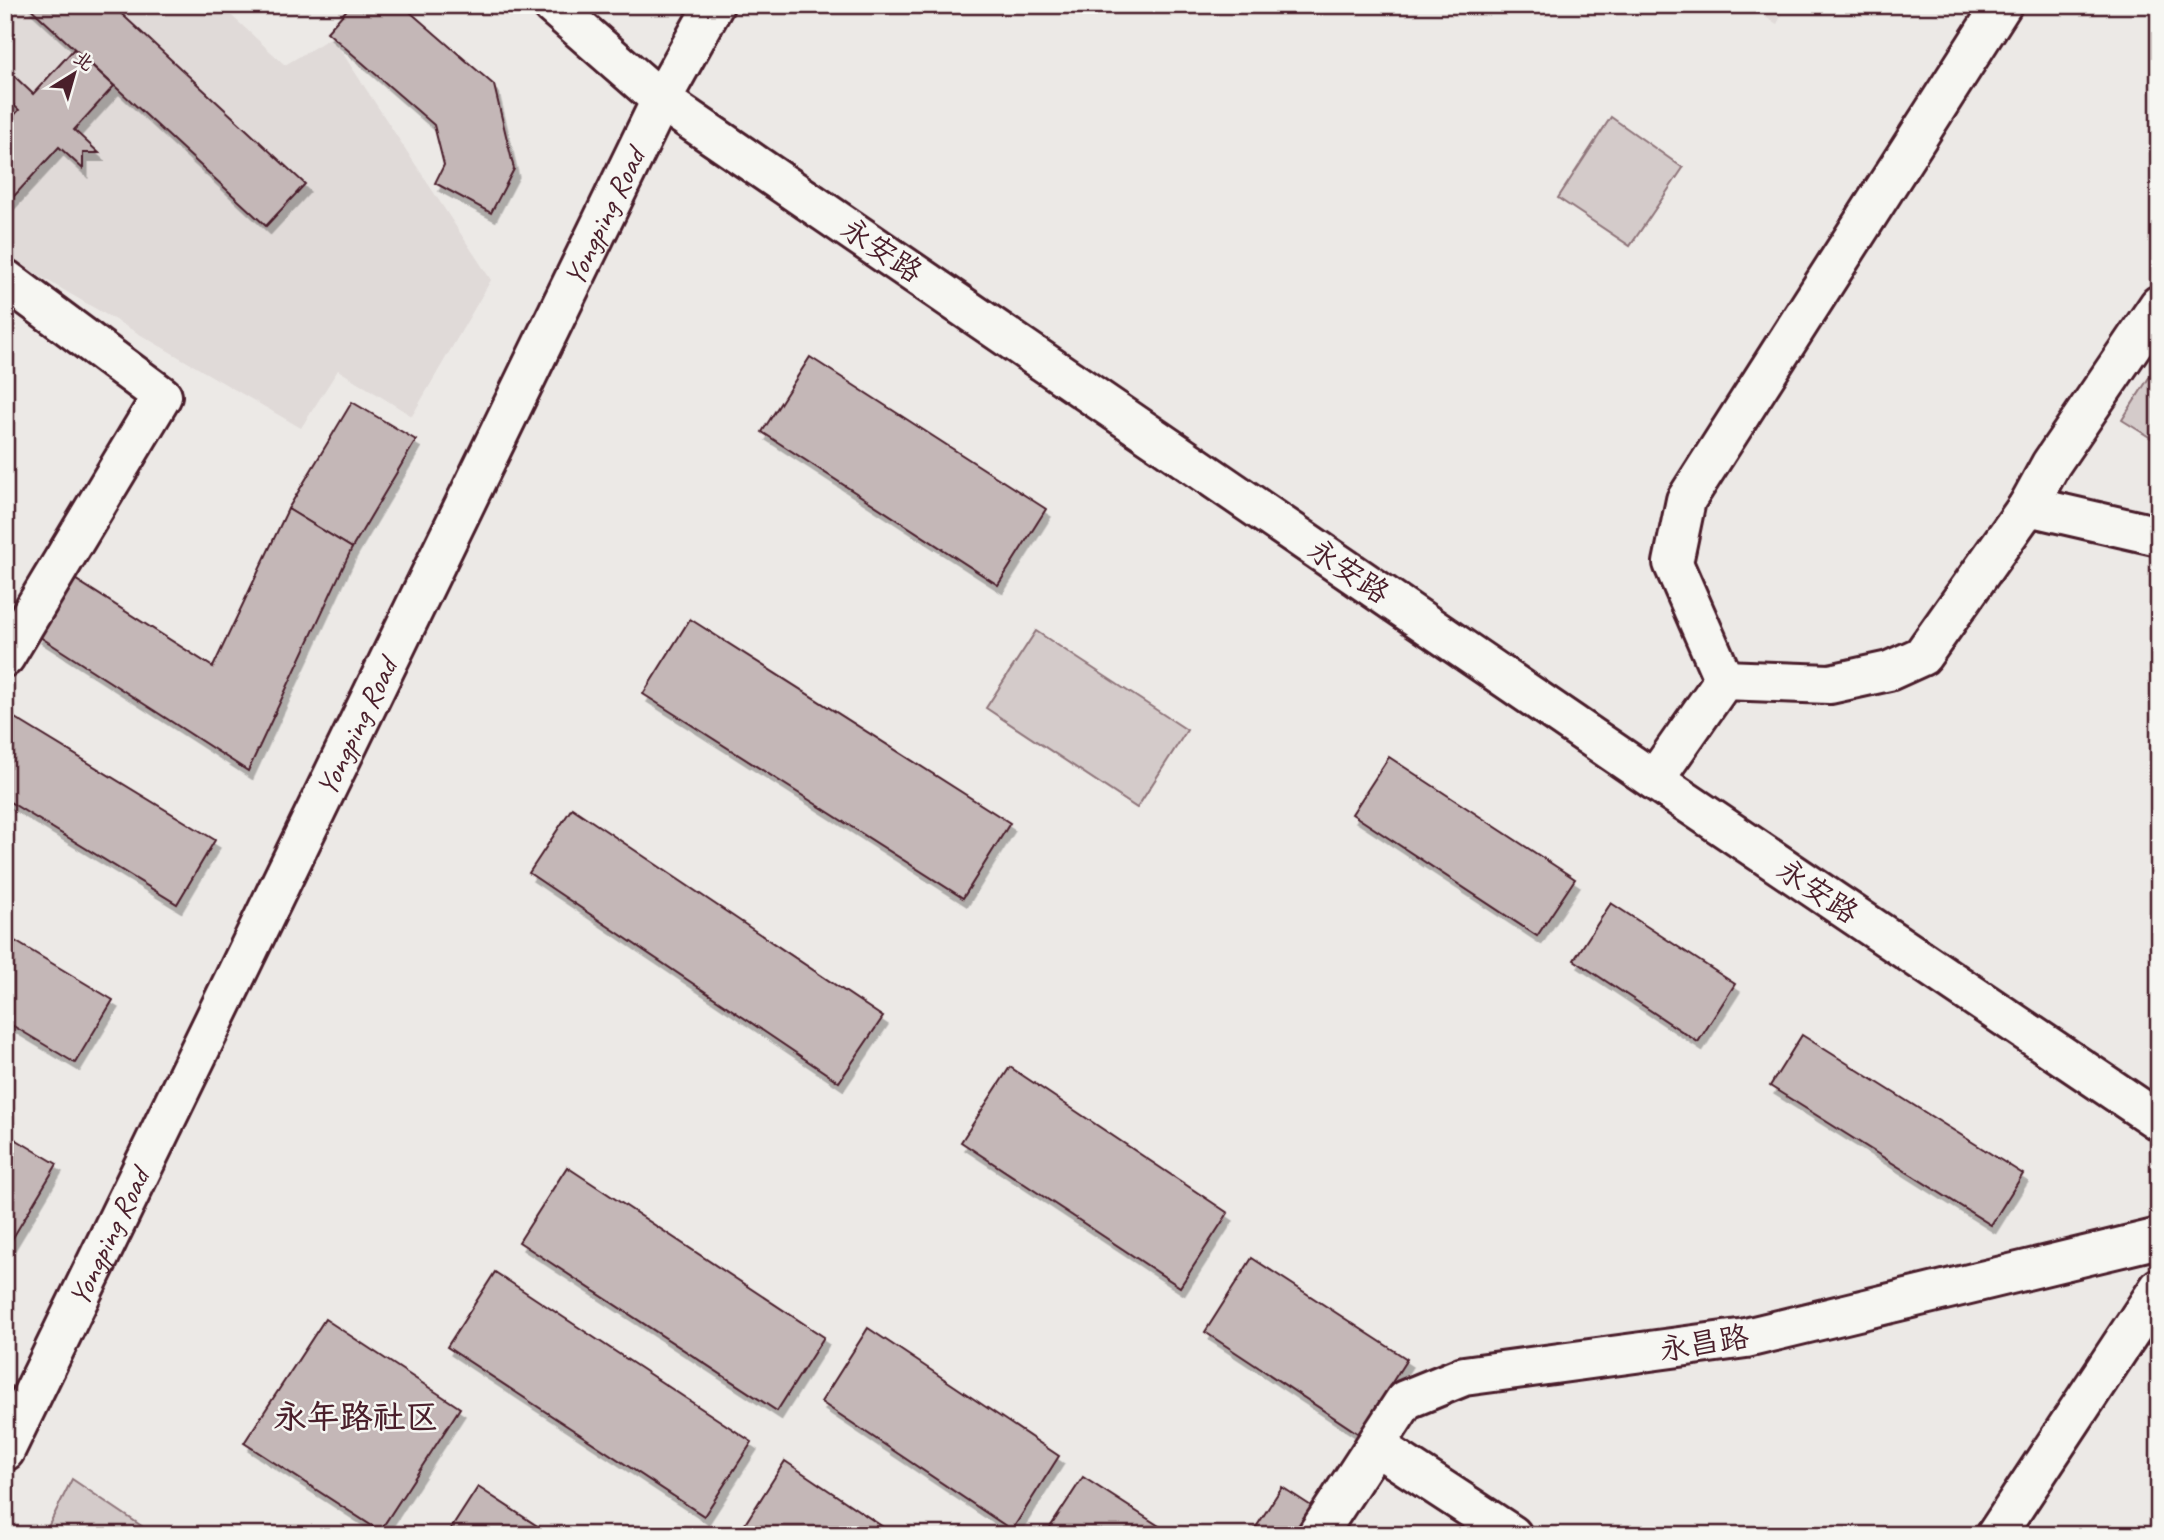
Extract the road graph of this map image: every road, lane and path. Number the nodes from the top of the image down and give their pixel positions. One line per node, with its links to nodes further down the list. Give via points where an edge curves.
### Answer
1 (552, 5): 4 (street, 永安路)
2 (715, 5): 4 (street, Yongping Road)
3 (2002, 5): 10 (street, via 1686,500 1673,563)
4 (661, 100): 11 (street, 永安路); 16 (street, Yongping Road)
5 (5, 279): 9 (street, via 162,396)
6 (2159, 305): 7 (street, via 2050,464)
7 (2028, 506): 8 (street); 10 (street, via 1922,656 1889,671 1830,684)
8 (2159, 536)
9 (5, 657)
10 (1724, 680): 11 (street)
11 (1654, 780): 12 (street, 永安路)
12 (2159, 1121)
13 (2159, 1238): 15 (street, 永昌路, via 1746,1338 1464,1376 1405,1400)
14 (2159, 1288): 19 (street)
15 (1376, 1446): 17 (street, 永昌路); 18 (street)
16 (5, 1451)
17 (1317, 1535)
18 (1512, 1535)
19 (1996, 1535)

